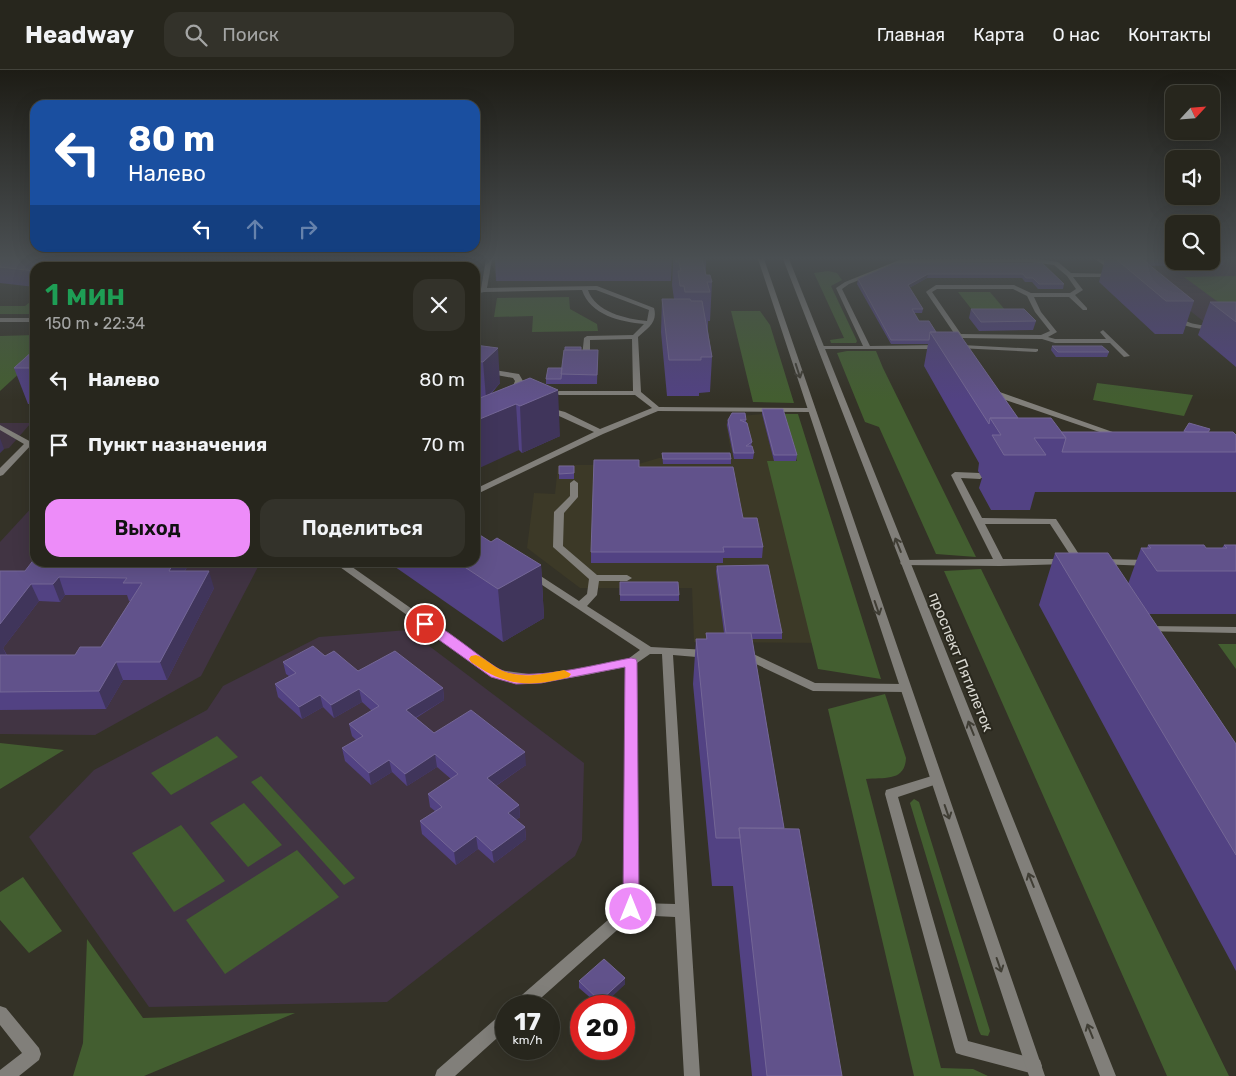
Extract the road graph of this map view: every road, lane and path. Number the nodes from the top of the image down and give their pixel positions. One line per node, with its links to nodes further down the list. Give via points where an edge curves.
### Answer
1 (596, 306): 13 (street, via 623,319)
2 (644, 306): 13 (street, via 652,309)
3 (776, 306): 34 (street, one-way to 34)
4 (804, 306): 21 (street, проспект Пятилеток)
5 (848, 306): 22 (street)
6 (938, 306): 15 (street)
7 (1035, 306): 18 (street, via 1054,332)
8 (1083, 306): 9 (street)
9 (1086, 309)
10 (1171, 314): 16 (street, via 1185,326 1217,328)
11 (0, 320): 12 (street)
12 (30, 320)
13 (650, 324): 17 (street)
14 (1103, 332): 19 (street)
15 (959, 336): 18 (street); 20 (street, via 957,342)
16 (1236, 336)
17 (635, 337): 26 (street, via 587,338); 29 (street)
18 (1042, 337): 19 (street, via 1055,341)
19 (1111, 341): 25 (street)
20 (960, 347): 22 (street); 23 (street); 24 (street)
21 (821, 348): 22 (street); 43 (street, проспект Пятилеток, one-way to 21)
22 (868, 348)
23 (1036, 350)
24 (965, 355)
25 (1126, 356)
26 (586, 357)
27 (480, 370): 30 (street, via 516,376 519,381)
28 (559, 393): 29 (street)
29 (637, 394): 33 (street)
30 (512, 397)
31 (1001, 407): 37 (street, via 988,388)
32 (540, 408): 36 (street, via 562,414)
33 (657, 409): 34 (street); 36 (street)
34 (810, 410): 59 (street, one-way to 59)
35 (0, 427): 38 (street, via 29,443)
36 (600, 432): 41 (street)
37 (1132, 440)
38 (0, 474)
39 (980, 476): 42 (street, via 955,476)
40 (574, 483): 49 (street, via 574,497 559,512 558,547)
41 (480, 490)
42 (979, 521): 44 (street); 47 (street, via 1053,521)
43 (905, 563): 44 (street); 70 (street, проспект Пятилеток, one-way to 43)
44 (1000, 563): 47 (street)
45 (1158, 563): 47 (street)
46 (345, 567): 58 (street, via 496,674 516,679 541,678)
47 (1082, 567)
48 (524, 569): 51 (street)
49 (594, 578): 50 (street); 51 (street, via 592,595)
50 (627, 578)
51 (580, 606): 54 (street)
52 (1132, 629): 53 (street)
53 (1236, 630)
54 (648, 650): 55 (street); 58 (street)
55 (666, 653): 56 (street); 62 (street)
56 (720, 654)
57 (737, 654): 59 (street, via 746,654 813,687)
58 (631, 662): 61 (street)
59 (904, 688): 60 (street)
60 (936, 780): 66 (street, one-way to 66); 66 (street, via 891,794 962,1046)
61 (631, 909): 62 (street); 63 (street)
62 (683, 911): 69 (street)
63 (534, 995)
64 (0, 1013): 67 (street, via 33,1054)
65 (495, 1030): 68 (street)
66 (1036, 1071)
67 (6, 1076)
68 (443, 1076)
69 (692, 1076)
70 (1108, 1076)

